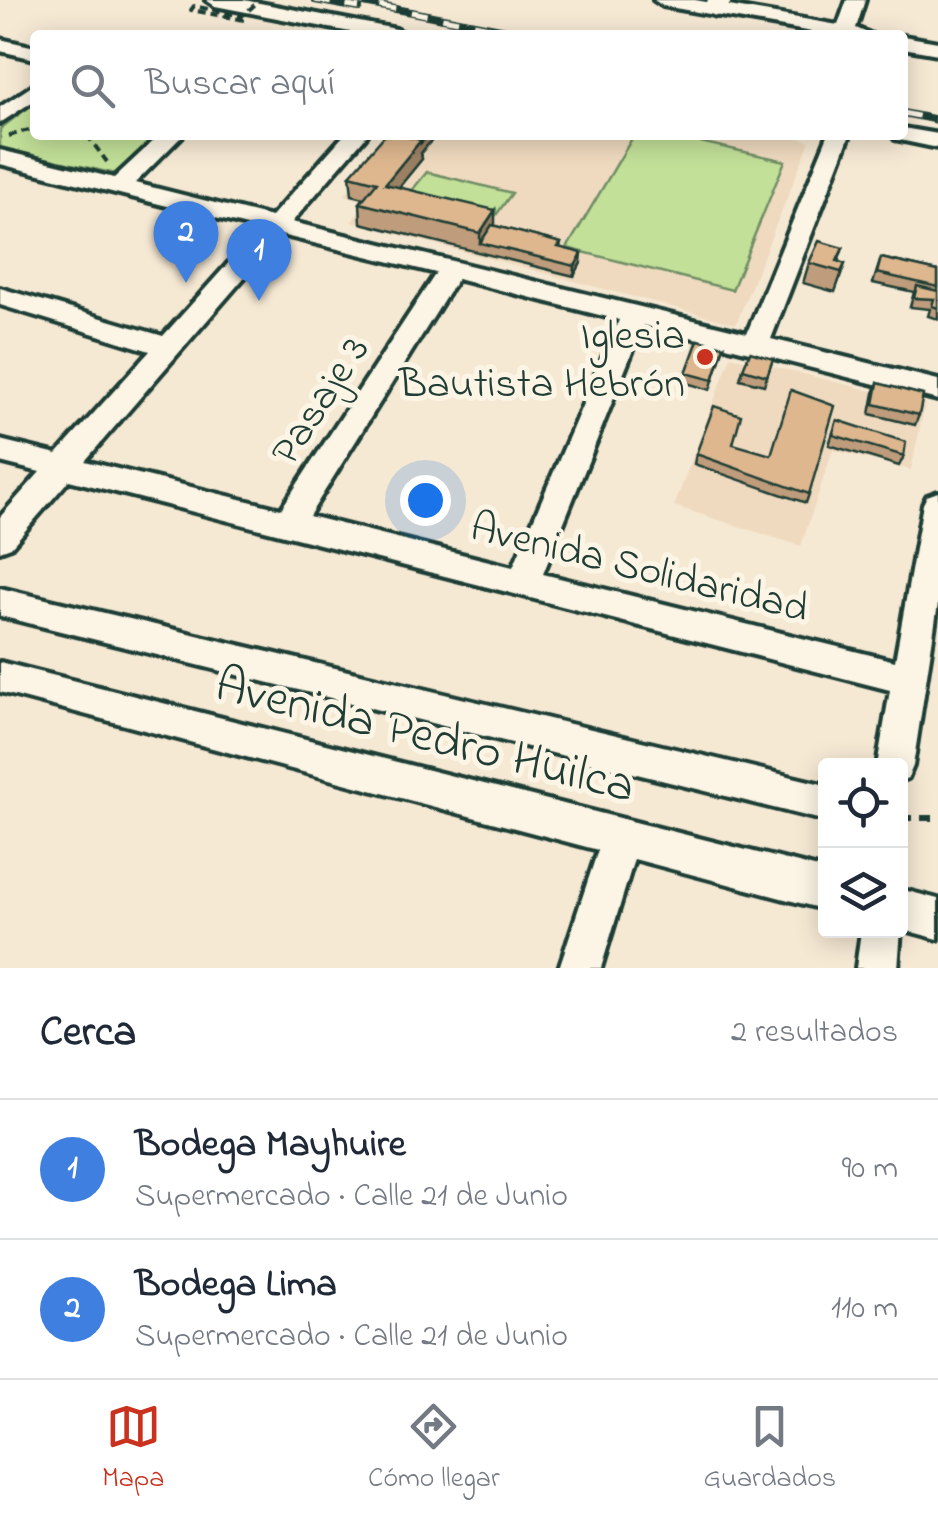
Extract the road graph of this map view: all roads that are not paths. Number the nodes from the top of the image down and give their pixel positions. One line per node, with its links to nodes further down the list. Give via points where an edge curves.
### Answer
1 (214, 0): 5 (street)
2 (663, 0): 4 (street)
3 (856, 0): 9 (street)
4 (705, 4): 8 (street)
5 (295, 15): 6 (street); 7 (street)
6 (279, 30)
7 (371, 30)
8 (833, 30)
9 (853, 30)
10 (908, 43): 12 (street)
11 (0, 45): 13 (street)
12 (938, 48)
13 (30, 52)
14 (30, 94): 15 (street)
15 (0, 117)
16 (908, 135): 20 (street)
17 (167, 140): 22 (street)
18 (352, 140): 23 (street)
19 (837, 140): 27 (street)
20 (938, 141)
21 (0, 157): 22 (street)
22 (118, 186): 23 (street)
23 (277, 226): 24 (street); 28 (street)
24 (451, 269): 26 (street); 33 (street, Pasaje 3)
25 (0, 296): 28 (street)
26 (634, 314): 27 (street); 35 (street)
27 (756, 345): 29 (street)
28 (170, 347): 31 (street)
29 (938, 390)
30 (0, 451): 31 (street, Avenida Solidaridad)
31 (64, 467): 33 (street, Avenida Solidaridad); 34 (street)
32 (938, 504): 37 (street)
33 (288, 524): 35 (street, Avenida Solidaridad)
34 (0, 538)
35 (523, 582): 37 (street, Avenida Solidaridad)
36 (0, 602): 40 (street)
37 (920, 662): 39 (street)
38 (0, 677): 41 (street, Avenida Pedro Huilca)
39 (897, 758)
40 (818, 801)
41 (620, 836): 42 (street, Avenida Pedro Huilca); 46 (street)
42 (818, 888)
43 (908, 912): 44 (street)
44 (938, 919)
45 (881, 938): 47 (street)
46 (580, 968)
47 (877, 968)

